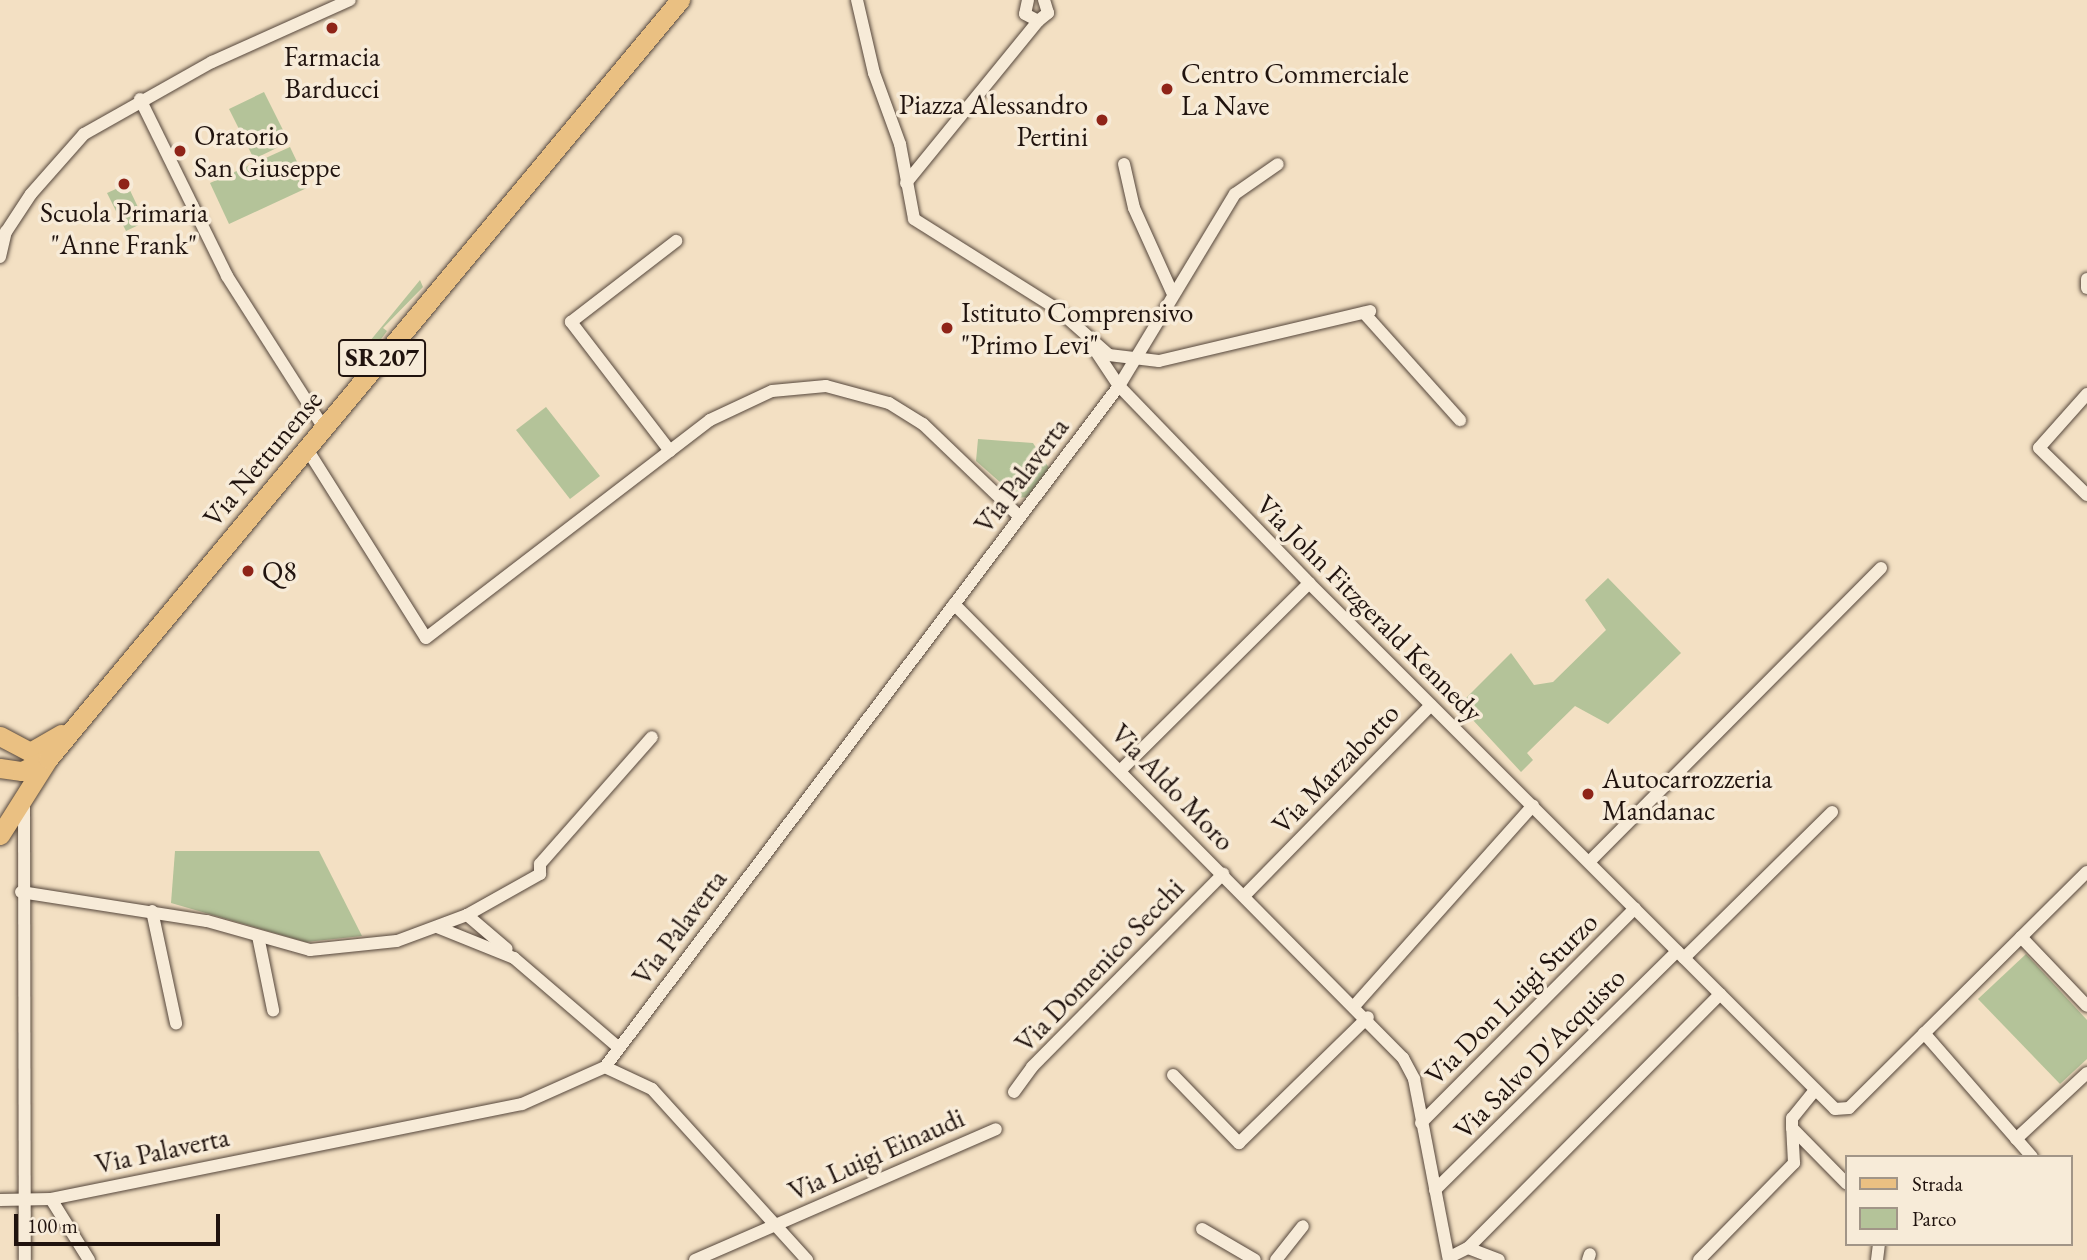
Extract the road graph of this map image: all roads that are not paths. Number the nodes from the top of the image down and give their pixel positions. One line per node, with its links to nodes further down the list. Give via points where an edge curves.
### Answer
1 (350, 0): 8 (street)
2 (680, 0): 22 (main road, Via Nettunense / SR207)
3 (857, 0): 11 (street, Via John Fitzgerald Kennedy)
4 (1047, 2): 6 (street)
5 (1024, 5): 6 (street); 7 (street)
6 (1038, 21): 7 (street)
7 (1020, 36): 11 (street)
8 (140, 99): 13 (street, via 84,134 51,169 6,232); 22 (street, via 227,276)
9 (1124, 164): 16 (street, via 1133,208)
10 (1278, 164): 16 (street, Via Palaverta, via 1240,187)
11 (906, 183): 17 (street, Via John Fitzgerald Kennedy, via 918,224 1057,309)
12 (676, 241): 24 (street, via 571,322)
13 (0, 257)
14 (2087, 279): 15 (street)
15 (2087, 288)
16 (1172, 292): 18 (street, Via Palaverta)
17 (1091, 344): 18 (street); 19 (street, Via John Fitzgerald Kennedy)
18 (1136, 360): 19 (street, Via Palaverta); 21 (street, via 1160,361 1367,312)
19 (1119, 386): 26 (street, Via Palaverta); 28 (street, Via John Fitzgerald Kennedy)
20 (2087, 394): 25 (street, via 2039,448)
21 (1460, 420)
22 (324, 428): 23 (main road, Via Nettunense / SR207)
23 (307, 449): 24 (street, via 426,638); 31 (main road, Via Nettunense / SR207)
24 (670, 451): 26 (street, via 726,409 772,391 826,386 861,392 923,424)
25 (2087, 495)
26 (1020, 517): 29 (street, Via Palaverta)
27 (1881, 568): 42 (street)
28 (1310, 583): 30 (street, Via John Fitzgerald Kennedy); 36 (street)
29 (954, 604): 36 (street, Via Aldo Moro); 62 (street, Via Palaverta)
30 (1431, 705): 38 (street, Via John Fitzgerald Kennedy); 46 (street, Via Marzabotto)
31 (85, 718): 32 (main road, via 30,752); 34 (main road, Via Nettunense)
32 (0, 736)
33 (652, 737): 49 (street, via 540,864 540,874)
34 (48, 759): 35 (main road, via 22,771); 37 (main road, Via Nettunense)
35 (0, 768)
36 (1122, 769): 44 (street, Via Aldo Moro)
37 (24, 793): 40 (main road); 41 (main road); 45 (street)
38 (1533, 805): 42 (street, Via John Fitzgerald Kennedy); 56 (street)
39 (1832, 812): 53 (street)
40 (0, 814)
41 (0, 835)
42 (1590, 862): 47 (street, Via John Fitzgerald Kennedy)
43 (2087, 872): 52 (street, Via John Fitzgerald Kennedy)
44 (1223, 874): 46 (street, Via Aldo Moro); 67 (street, Via Domenico Secchi)
45 (21, 892): 48 (street); 77 (street)
46 (1244, 896): 56 (street, Via Aldo Moro)
47 (1635, 908): 53 (street, Via John Fitzgerald Kennedy); 68 (street, Via Don Luigi Sturzo)
48 (152, 911): 51 (street); 60 (street)
49 (467, 915): 50 (street); 54 (street)
50 (437, 927): 51 (street, via 397,941 310,950); 54 (street)
51 (258, 936): 58 (street)
52 (2021, 937): 57 (street); 61 (street, Via John Fitzgerald Kennedy)
53 (1681, 954): 55 (street, Via John Fitzgerald Kennedy); 74 (street, Via Salvo D'Acquisto)
54 (514, 958): 62 (street)
55 (1720, 994): 66 (street, Via John Fitzgerald Kennedy); 81 (street)
56 (1356, 1004): 59 (street, Via Aldo Moro)
57 (2087, 1006)
58 (272, 1010)
59 (1368, 1017): 65 (street, via 1239,1143); 68 (street, Via Aldo Moro, via 1409,1067)
60 (176, 1023)
61 (1924, 1033): 66 (street, Via John Fitzgerald Kennedy, via 1842,1112); 71 (street)
62 (619, 1048): 63 (street, Via Palaverta)
63 (605, 1067): 75 (street, Via Palaverta, via 522,1104); 78 (street, Via Luigi Einaudi, via 652,1089)
64 (2087, 1073): 71 (street)
65 (1173, 1075)
66 (1815, 1090): 69 (street, via 1792,1118)
67 (1014, 1092)
68 (1421, 1123): 74 (street, Via Aldo Moro)
69 (1791, 1128): 73 (street); 90 (street, via 1794,1163)
70 (996, 1129): 78 (street, Via Luigi Einaudi)
71 (2016, 1139): 72 (street)
72 (2030, 1155)
73 (1846, 1183)
74 (1435, 1191): 82 (street, Via Aldo Moro)
75 (51, 1199): 77 (street, Via Palaverta); 84 (street)
76 (0, 1200): 77 (street, Via Palaverta)
77 (23, 1200): 83 (street)
78 (775, 1225): 85 (street, Via Luigi Einaudi); 86 (street, Via Luigi Einaudi)
79 (1303, 1226): 88 (street)
80 (1202, 1229): 87 (street)
81 (1468, 1248): 82 (street, Via Aldo Moro); 89 (street)
82 (1450, 1259)
83 (25, 1260)
84 (89, 1260)
85 (695, 1260)
86 (807, 1260)
87 (1255, 1260)
88 (1276, 1260)
89 (1499, 1260)
90 (1699, 1260)

